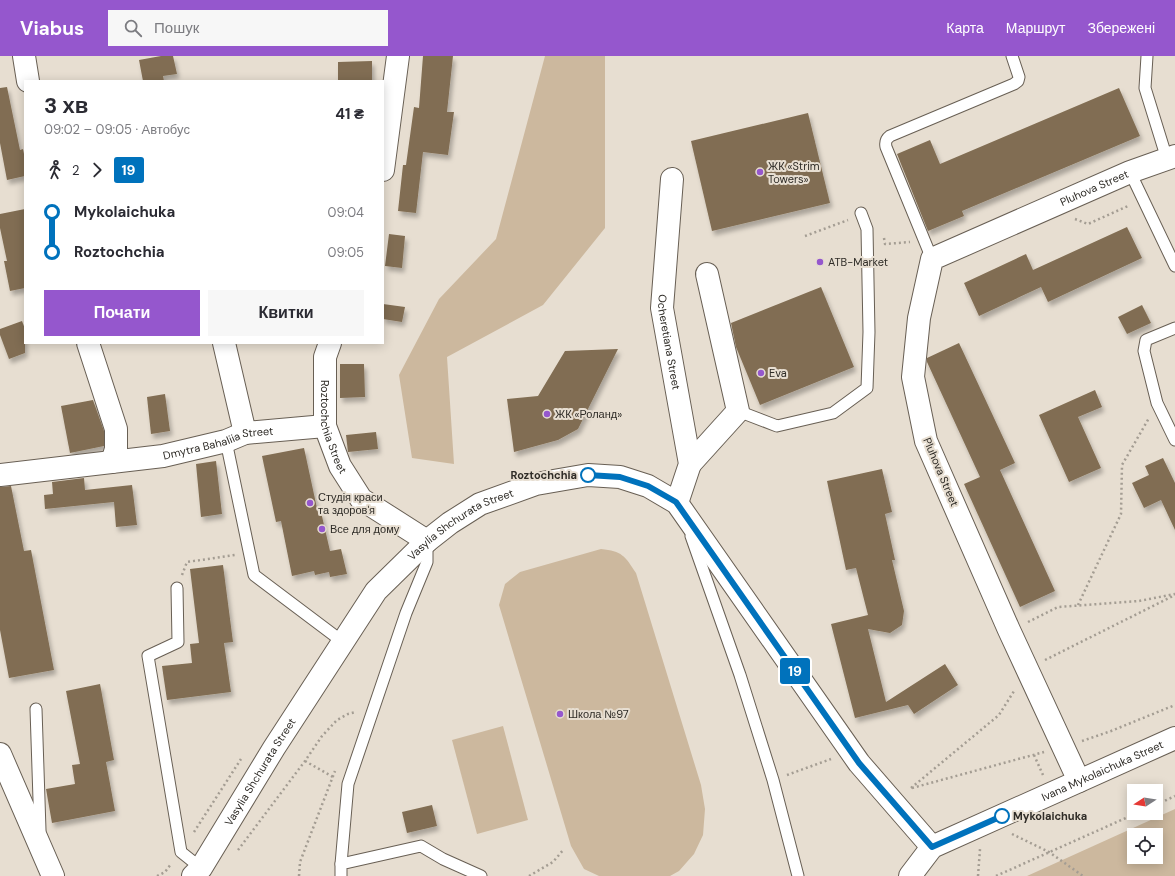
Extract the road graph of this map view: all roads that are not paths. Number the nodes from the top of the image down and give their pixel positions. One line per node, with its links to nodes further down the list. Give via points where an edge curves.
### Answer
1 (24, 56): 5 (street)
2 (398, 56): 7 (street)
3 (1012, 56): 11 (lane, via 1019,77 1014,84 890,136 885,143)
4 (1147, 56): 6 (lane, via 1145,88)
5 (28, 80)
6 (1171, 158): 8 (street, Pluhova Street)
7 (384, 162)
8 (1131, 176): 11 (street, Pluhova Street); 12 (lane)
9 (672, 180): 23 (street, Ocheretiana Street, via 662,308)
10 (857, 216): 18 (lane, via 867,229 867,388 833,413 777,426)
11 (928, 250): 32 (street, Pluhova Street, via 913,377 926,441)
12 (1175, 266)
13 (707, 274): 18 (street)
14 (1175, 328): 21 (lane, via 1146,340 1144,351 1157,403)
15 (88, 344): 22 (street, via 116,429 117,443)
16 (224, 344): 20 (street)
17 (330, 344): 19 (street, Roztochchia Street, via 325,357)
18 (738, 412): 23 (street)
19 (325, 426): 20 (street, Dmytra Bahaliia Street); 26 (street, Roztochchia Street, via 340,466 361,499)
20 (235, 437): 22 (street, Dmytra Bahaliia Street, via 163,456); 28 (lane, via 254,574)
21 (1175, 440)
22 (112, 462): 24 (street, Dmytra Bahaliia Street)
23 (690, 464): 25 (street)
24 (0, 475)
25 (676, 502): 26 (street, Vasylia Shchurata Street, via 648,486 620,477 588,475 536,484 480,504); 34 (street, Vasylia Shchurata Street, via 859,763); 40 (lane, via 697,551 740,675 773,780)
26 (427, 541): 28 (street, Vasylia Shchurata Street, via 376,592); 35 (lane, via 427,562 406,613 348,784)
27 (177, 588): 36 (lane, via 178,642 148,656 181,852)
28 (342, 642): 36 (street, Vasylia Shchurata Street)
29 (36, 709): 33 (lane)
30 (1175, 738): 32 (street, Ivana Mykolaichuka Street)
31 (0, 754): 33 (street)
32 (1080, 781): 34 (street, Ivana Mykolaichuka Street)
33 (40, 847): 37 (street)
34 (932, 847): 41 (street, Ivana Mykolaichuka Street)
35 (342, 864): 38 (lane); 39 (lane, via 421,846)
36 (197, 872)
37 (53, 876)
38 (341, 876)
39 (481, 876)
40 (798, 876)
41 (910, 876)

